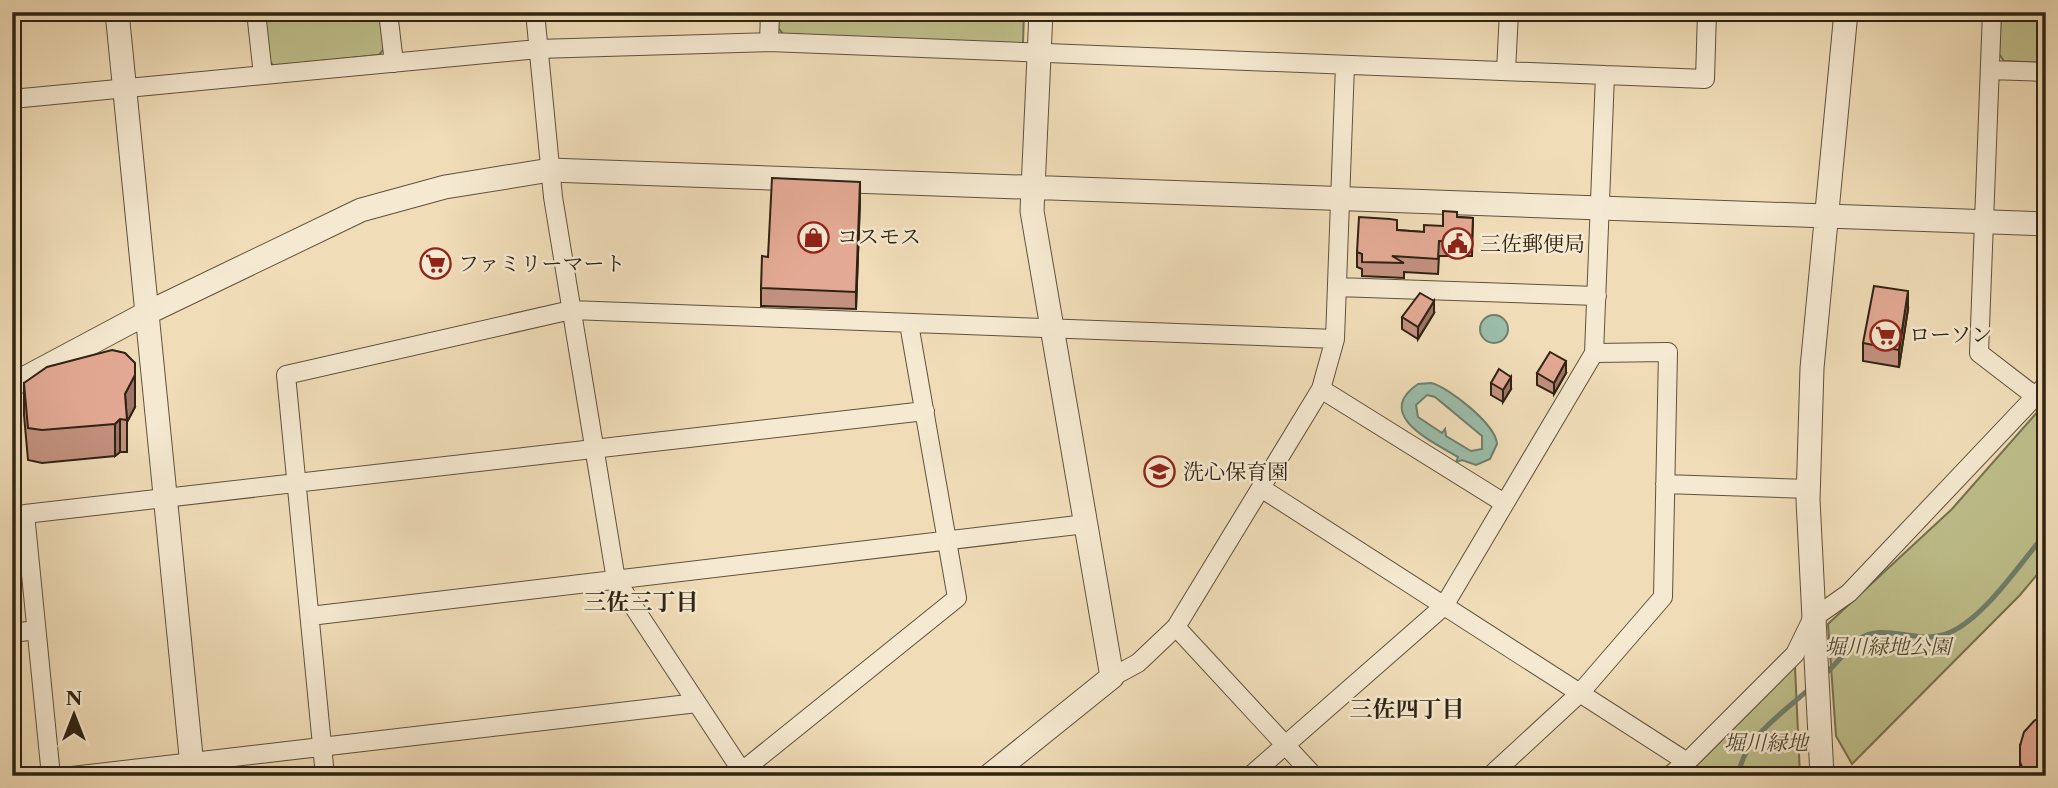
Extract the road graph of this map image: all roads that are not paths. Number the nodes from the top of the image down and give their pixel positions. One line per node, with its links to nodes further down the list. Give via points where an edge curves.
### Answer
1 (117, 12): 21 (street)
2 (256, 12): 19 (street)
3 (388, 12): 14 (street)
4 (535, 12): 12 (street)
5 (771, 12): 11 (street)
6 (1041, 12): 13 (street)
7 (1508, 12): 17 (street)
8 (1707, 12): 20 (street, via 1705,79)
9 (1846, 12): 27 (street)
10 (1992, 12): 16 (street)
11 (769, 42): 12 (street); 13 (street)
12 (538, 49): 14 (street); 23 (street)
13 (1039, 52): 15 (street); 24 (street)
14 (394, 63): 19 (street)
15 (1345, 65): 17 (street); 25 (street)
16 (1990, 70): 18 (street); 28 (street)
17 (1506, 71): 20 (street)
18 (2046, 72)
19 (263, 75): 21 (street)
20 (1605, 75): 26 (street)
21 (124, 88): 22 (street); 33 (street)
22 (12, 99)
23 (550, 170): 24 (street); 32 (street); 33 (street, via 445,187 361,211)
24 (1033, 188): 25 (street); 35 (street, via 1032,211)
25 (1340, 199): 26 (street); 30 (street)
26 (1601, 208): 27 (street); 31 (street)
27 (1826, 216): 28 (street); 46 (street, via 1812,368)
28 (1984, 222): 29 (street); 40 (street, via 1979,353)
29 (2046, 224)
30 (1337, 287): 31 (street); 36 (street)
31 (1597, 296): 37 (street)
32 (571, 310): 34 (street); 42 (street); 43 (street, via 286,375)
33 (147, 313): 38 (street); 47 (street)
34 (909, 324): 35 (street); 41 (street)
35 (1052, 329): 36 (street); 49 (street)
36 (1335, 340): 39 (street)
37 (1594, 353): 44 (street, via 1668,352); 48 (street)
38 (12, 385)
39 (1321, 389): 45 (street); 48 (street)
40 (2040, 390): 54 (street, via 1849,593)
41 (925, 411): 42 (street); 50 (street)
42 (592, 450): 43 (street); 51 (street)
43 (297, 483): 47 (street); 53 (street)
44 (1665, 484): 46 (street); 59 (street, via 1663,597)
45 (1261, 488): 52 (street); 55 (street)
46 (1809, 489): 54 (street)
47 (165, 498): 56 (street, via 25,514); 64 (street)
48 (1504, 503): 52 (street)
49 (1086, 524): 50 (street); 58 (street)
50 (947, 540): 51 (street); 65 (street, via 957,598)
51 (616, 580): 53 (street); 60 (street)
52 (1444, 606): 59 (street); 61 (street)
53 (310, 616): 62 (street)
54 (1812, 620): 63 (street, via 1795,654); 74 (street)
55 (1176, 627): 58 (street, via 1138,663); 61 (street)
56 (36, 630): 57 (street); 66 (street)
57 (12, 633)
58 (1112, 677): 69 (street)
59 (1580, 694): 63 (street); 72 (street)
60 (697, 703): 62 (street); 65 (street)
61 (1287, 746): 70 (street); 71 (street)
62 (322, 747): 64 (street); 68 (street)
63 (1687, 762): 73 (street)
64 (193, 769): 67 (street)
65 (741, 774)
66 (51, 776)
67 (72, 776)
68 (325, 776)
69 (989, 776)
70 (1250, 776)
71 (1314, 776)
72 (1490, 776)
73 (1669, 776)
74 (1822, 776)

